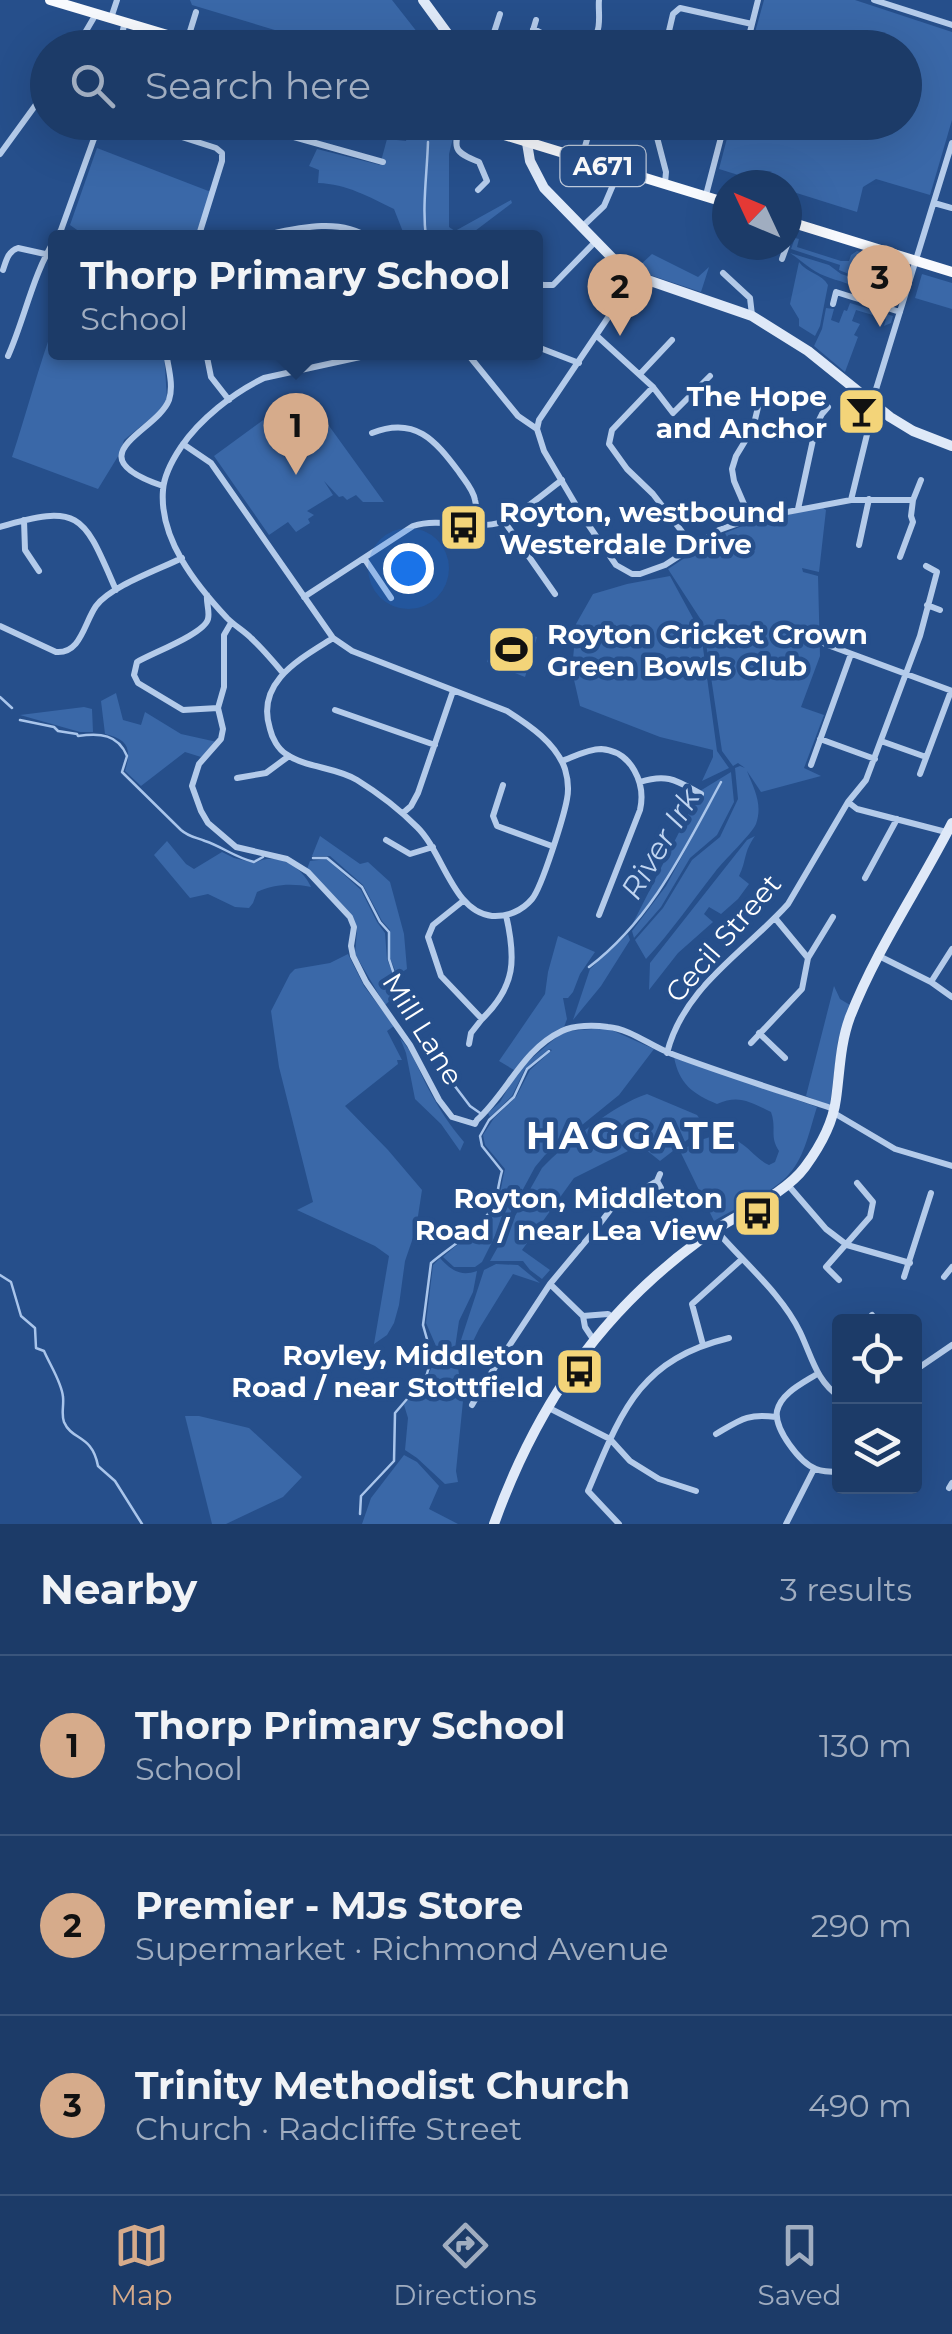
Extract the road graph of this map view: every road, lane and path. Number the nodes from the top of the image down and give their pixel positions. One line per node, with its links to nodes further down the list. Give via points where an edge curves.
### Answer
1 (50, 0): 8 (main road)
2 (117, 0): 10 (street)
3 (423, 0): 18 (main road)
4 (599, 0): 20 (street)
5 (758, 0): 12 (street)
6 (874, 0): 13 (street)
7 (196, 12): 17 (street)
8 (96, 14): 10 (main road); 14 (street)
9 (500, 14): 19 (street)
10 (111, 18): 11 (main road)
11 (125, 22): 15 (street); 16 (main road)
12 (752, 24): 21 (street, via 680,8); 22 (street)
13 (952, 25)
14 (87, 30)
15 (123, 30)
16 (152, 30)
17 (191, 30)
18 (445, 30)
19 (495, 30)
20 (597, 30)
21 (668, 30)
22 (750, 30)
23 (30, 113): 34 (street)
24 (94, 140): 46 (street)
25 (190, 140): 47 (street, via 222,153)
26 (305, 140): 36 (street)
27 (456, 140): 39 (street, via 456,150 479,162 487,181)
28 (519, 140): 32 (main road, A671)
29 (587, 140): 35 (street)
30 (657, 140): 38 (street)
31 (721, 140): 40 (street)
32 (528, 143): 35 (main road, A671); 45 (main road, via 544,188)
33 (952, 143): 42 (street)
34 (0, 154)
35 (582, 158): 38 (main road, A671)
36 (383, 162)
37 (616, 178): 45 (street, via 604,206)
38 (665, 184): 40 (main road, A671)
39 (478, 190)
40 (705, 196): 41 (main road, A671)
41 (712, 198)
42 (934, 202): 43 (street); 53 (street)
43 (952, 208)
44 (802, 226): 53 (main road)
45 (582, 227): 50 (main road)
46 (61, 230)
47 (200, 230)
48 (303, 230): 49 (street)
49 (358, 230)
50 (595, 242): 57 (main road); 58 (street, via 553,285)
51 (48, 250): 52 (street)
52 (45, 254): 54 (street, via 12,250); 65 (street)
53 (917, 261): 55 (main road); 60 (street)
54 (3, 270)
55 (952, 272)
56 (723, 273): 61 (street, via 750,298)
57 (636, 276): 61 (main road); 62 (street)
58 (543, 285)
59 (832, 304): 60 (street, via 836,292)
60 (900, 312): 78 (street)
61 (752, 316): 78 (main road)
62 (597, 336): 71 (street); 73 (street)
63 (672, 340): 73 (street)
64 (543, 349): 71 (street)
65 (8, 356)
66 (167, 360): 86 (street, via 168,402 122,454 126,466)
67 (208, 360): 77 (street, via 211,377)
68 (293, 360): 72 (street)
69 (346, 360): 72 (street)
70 (472, 360): 80 (street)
71 (579, 363): 80 (street)
72 (295, 371): 77 (street, via 264,378)
73 (640, 374): 75 (street)
74 (710, 376): 75 (street, via 674,413)
75 (653, 387): 97 (street, via 612,430 609,444)
76 (760, 399): 91 (street, via 756,423 732,469)
77 (229, 400): 82 (street)
78 (873, 404): 83 (main road); 88 (street)
79 (828, 407): 90 (street, via 816,426)
80 (537, 430): 84 (street)
81 (372, 434): 94 (street, via 402,428 431,439 473,492)
82 (183, 444): 86 (street); 106 (street, via 211,464)
83 (952, 446)
84 (562, 480): 93 (street); 97 (street, via 621,569 640,574)
85 (921, 480): 89 (street)
86 (163, 486): 99 (street, via 167,526)
87 (869, 499): 88 (street); 89 (street); 96 (street)
88 (851, 500): 90 (street)
89 (913, 500): 98 (street)
90 (798, 509): 91 (street)
91 (750, 518): 97 (street)
92 (24, 520): 95 (street); 102 (street, via 25,550); 103 (street, via 58,514 73,519 97,547)
93 (504, 521): 94 (street); 104 (street)
94 (476, 524): 100 (street, via 417,525)
95 (0, 527)
96 (859, 545)
97 (693, 546)
98 (900, 557)
99 (182, 558): 103 (street); 105 (street)
100 (364, 558): 106 (street); 107 (street)
101 (926, 566): 108 (street, Cecil Street, via 936,572)
102 (38, 571)
103 (116, 590): 111 (street, via 97,604 64,653)
104 (555, 594)
105 (207, 595): 110 (street); 119 (street, via 204,628 137,662 134,675 183,710)
106 (304, 597): 112 (street)
107 (391, 598)
108 (927, 606): 109 (street); 116 (street, Cecil Street)
109 (940, 610)
110 (231, 623): 115 (street); 119 (street, Mill Lane, via 224,635)
111 (0, 626)
112 (333, 638): 115 (street); 117 (street)
113 (825, 644): 114 (street)
114 (851, 654): 116 (street); 121 (street)
115 (283, 673): 124 (street, via 268,698 267,720)
116 (906, 674): 118 (street); 122 (street, Cecil Street)
117 (453, 691): 123 (street); 127 (street, via 518,718)
118 (951, 691): 125 (street)
119 (218, 708): 156 (street, Mill Lane, via 221,740 199,764 192,786 200,811 236,847 288,859 308,872 350,917 356,963 452,1117 475,1124 524,1060 565,1029 609,1027)
120 (335, 710): 123 (street)
121 (820, 739): 126 (street); 128 (street)
122 (881, 741): 125 (street); 126 (street, Cecil Street)
123 (435, 745): 135 (street)
124 (289, 756): 130 (street, via 266,773); 135 (street, via 357,779)
125 (926, 758): 129 (street)
126 (875, 759): 134 (street, Cecil Street)
127 (562, 761): 131 (street, via 608,751 630,764); 139 (street, via 568,798)
128 (811, 765)
129 (920, 774)
130 (237, 778)
131 (640, 782): 133 (street, via 672,778); 143 (street, via 640,810)
132 (503, 786): 139 (street, via 496,826)
133 (702, 794)
134 (848, 802): 136 (street); 146 (street, Cecil Street)
135 (403, 813): 140 (street)
136 (897, 819): 137 (street); 141 (street)
137 (950, 828): 148 (main road)
138 (386, 840): 140 (street, via 410,854)
139 (552, 846): 144 (street, via 535,895)
140 (433, 847): 142 (street)
141 (865, 878)
142 (463, 901): 144 (street, via 479,913); 152 (street, via 430,928 429,941 441,976)
143 (598, 914)
144 (506, 915): 152 (street, via 510,976)
145 (833, 917): 149 (street)
146 (775, 918): 149 (street); 156 (street, Cecil Street, via 700,990)
147 (952, 949): 150 (street)
148 (878, 955): 150 (street); 158 (main road, via 843,1039)
149 (808, 958): 153 (street, via 802,989)
150 (930, 982): 151 (street)
151 (952, 996)
152 (482, 1019): 155 (street)
153 (759, 1034): 154 (street); 157 (street)
154 (751, 1043)
155 (469, 1044)
156 (667, 1053): 158 (street, Mill Lane)
157 (785, 1058)
158 (834, 1110): 159 (street, Mill Lane, via 895,1148); 162 (main road, via 804,1169)
159 (952, 1166)
160 (659, 1181): 172 (street, via 614,1204)
161 (857, 1183): 165 (street, via 873,1202 870,1217)
162 (788, 1185): 164 (main road); 165 (street)
163 (932, 1193): 167 (street)
164 (715, 1229): 166 (street); 174 (main road)
165 (847, 1245): 167 (street); 171 (street, via 826,1267)
166 (741, 1260): 177 (street, via 692,1304); 180 (street, via 786,1305)
167 (910, 1263): 169 (street)
168 (952, 1267): 170 (street)
169 (904, 1277)
170 (944, 1277)
171 (839, 1280)
172 (550, 1284): 173 (street); 182 (street)
173 (583, 1316): 174 (street); 175 (street)
174 (612, 1317): 175 (main road)
175 (593, 1338): 183 (main road)
176 (730, 1338): 177 (street)
177 (703, 1344): 186 (street, via 640,1388)
178 (952, 1345): 179 (street)
179 (922, 1366)
180 (817, 1374): 181 (street); 184 (street, via 792,1389)
181 (832, 1392)
182 (472, 1405)
183 (548, 1408): 186 (street); 190 (main road)
184 (776, 1416): 185 (street, via 756,1414); 187 (street, via 786,1442)
185 (716, 1434)
186 (610, 1439): 189 (street, via 659,1480); 191 (street, via 588,1492)
187 (814, 1469): 188 (street); 192 (street)
188 (832, 1471)
189 (696, 1491)
190 (494, 1524)
191 (619, 1524)
192 (786, 1524)

